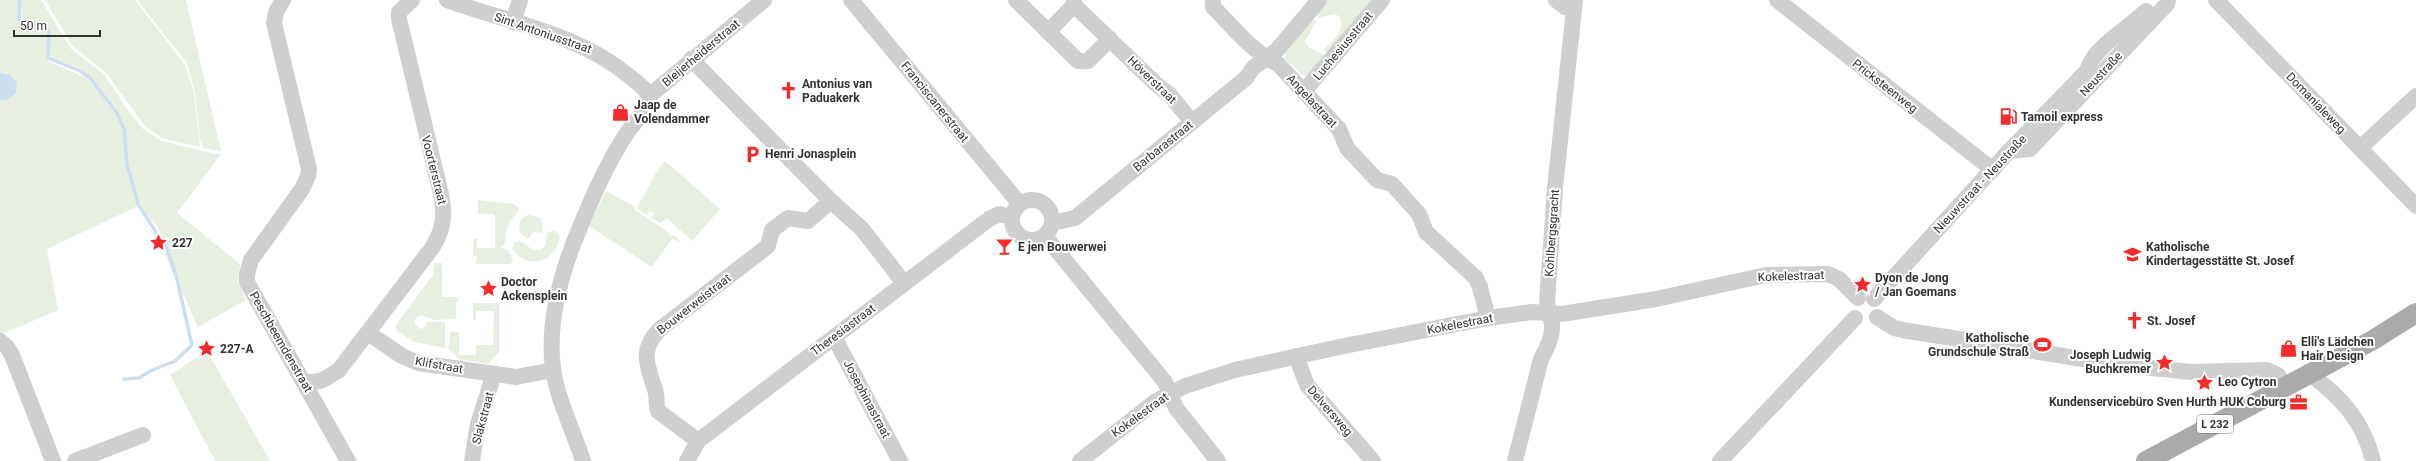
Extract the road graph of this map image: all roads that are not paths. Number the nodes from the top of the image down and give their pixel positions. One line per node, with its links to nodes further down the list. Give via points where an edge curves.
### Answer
1 (283, 0): 48 (street, Peschbeemdenstraat, via 276,12 274,23 309,169 302,189 251,260 247,282)
2 (412, 0): 41 (street, Voorterstraat, via 399,12 399,19 445,215 438,239)
3 (447, 0): 18 (street, Sint Antoniusstraat)
4 (520, 0): 18 (street)
5 (764, 0): 21 (street, Bleijerheiderstraat)
6 (851, 0): 32 (street, Franciscanerstraat)
7 (1016, 0): 19 (street)
8 (1212, 0): 22 (street, Angelastraat, via 1213,7 1250,45)
9 (1319, 0): 22 (street)
10 (1382, 0): 23 (street, Luchesiusstraat)
11 (1556, 0): 17 (street, via 1565,7)
12 (1777, 0): 29 (street, Pricksteenweg)
13 (2157, 0): 28 (street, Nieuwstraat - Neustraße, via 2131,26 2119,31 2089,62 2087,71)
14 (2168, 0): 28 (street, Neustraße, via 2030,149)
15 (2216, 0): 27 (street, Domanialeweg)
16 (1074, 2): 19 (street, Höverstraat); 20 (street, Höverstraat)
17 (1574, 4): 36 (street, Kohlbergsgracht, via 1555,188)
18 (512, 22): 25 (street, Sint Antoniusstraat, via 564,38 599,54 643,87)
19 (1048, 32): 20 (street, via 1078,61 1088,60)
20 (1110, 39): 26 (street, Höverstraat, via 1170,95)
21 (691, 59): 25 (street, Bleijerheiderstraat); 30 (street)
22 (1268, 59): 23 (street, Angelastraat, via 1278,64); 26 (street, Barbarastraat, via 1253,68 1246,78)
23 (1304, 91): 39 (street, Angelastraat, via 1339,130 1347,148 1377,180 1392,184 1419,214 1426,232 1476,278)
24 (2416, 96): 27 (street)
25 (648, 97): 45 (street, Bleijerheiderstraat, via 645,108 626,134 574,243 561,286 554,327)
26 (1192, 122): 33 (street, Barbarastraat, via 1076,218)
27 (2360, 148): 31 (street, Domanialeweg)
28 (2009, 151): 29 (street, Nieuwstraat - Neustraße)
29 (1993, 170): 35 (street, Nieuwstraat - Neustraße)
30 (831, 202): 34 (street, via 862,229); 52 (street, Bouwerweistraat, via 808,221 788,218 772,230 768,246 660,329 649,342 646,359 658,400 658,411)
31 (2416, 206)
32 (1015, 210): 33 (street, via 1024,200 1036,200 1050,211); 33 (street, via 1013,227 1025,239 1035,241); 34 (street, Theresiastraat, via 993,216)
33 (1049, 229): 50 (street)
34 (904, 284): 42 (street, Theresiastraat)
35 (1866, 298): 36 (street, Kokelestraat, via 1828,274 1766,275 1656,299 1562,314); 38 (street, via 1879,306); 40 (street, via 1852,306)
36 (1548, 313): 39 (street, Kokelestraat, via 1532,312); 64 (street, Kohlbergsgracht, via 1552,325)
37 (2416, 313): 47 (main road, L 232)
38 (1877, 316): 40 (street, via 1866,323); 49 (street, via 1894,328 1902,330 2114,364 2191,372 2267,370 2278,375)
39 (1488, 318): 44 (street, Kokelestraat)
40 (1854, 318): 53 (street)
41 (368, 334): 46 (street, Klifstraat, via 418,363); 48 (street, Voorterstraat, via 339,370 322,382 313,384)
42 (834, 337): 52 (street, Theresiastraat); 60 (street, Josephinastraat)
43 (1, 341): 54 (street, via 12,355)
44 (1296, 356): 50 (street, Kokelestraat, via 1212,376); 63 (street, Delversweg, via 1307,385)
45 (554, 370): 46 (street, via 516,377); 58 (street, via 557,388)
46 (494, 374): 57 (street, Slakstraat, via 478,424)
47 (2310, 374): 49 (main road, L 232); 66 (street, via 2335,394 2356,417)
48 (303, 381): 56 (street, Peschbeemdenstraat)
49 (2284, 387): 65 (main road, L 232)
50 (1170, 392): 61 (street, Kokelestraat, via 1156,400); 62 (street, via 1176,408)
51 (143, 435): 55 (street)
52 (698, 441): 59 (street, Theresiastraat)
53 (1718, 460)
54 (53, 461)
55 (75, 461)
56 (348, 461)
57 (472, 461)
58 (583, 461)
59 (687, 461)
60 (900, 461)
61 (1080, 461)
62 (1218, 461)
63 (1373, 461)
64 (1515, 461)
65 (2146, 461)
66 (2373, 461)

